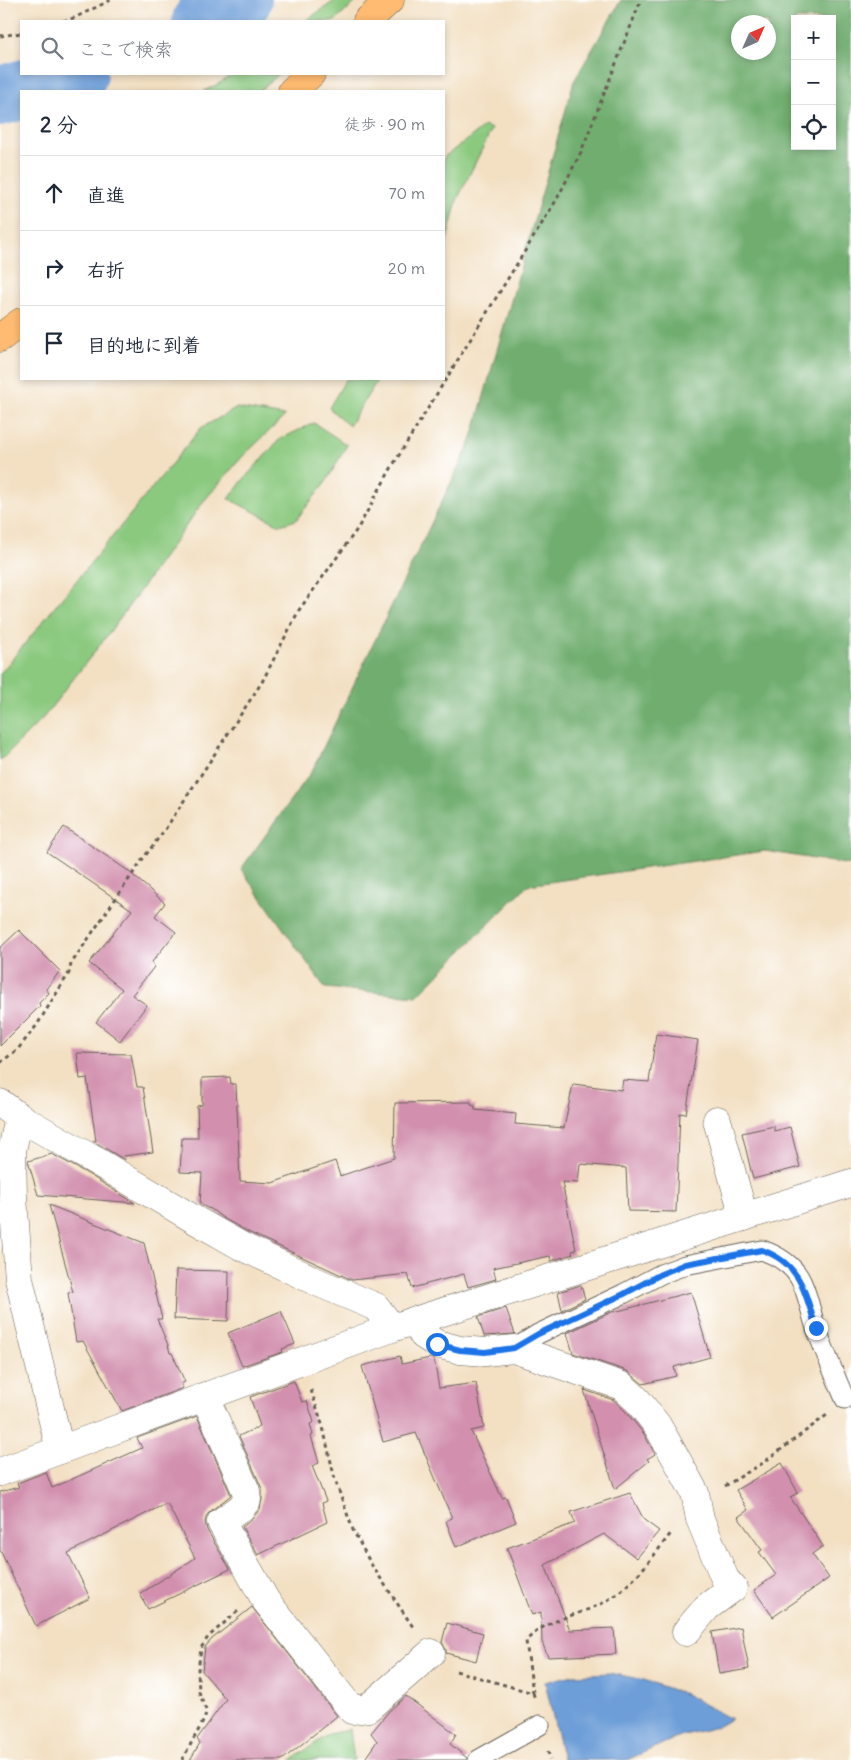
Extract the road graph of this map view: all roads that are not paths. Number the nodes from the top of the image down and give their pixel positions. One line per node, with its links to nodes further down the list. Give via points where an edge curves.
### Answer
1 (390, 0): 2 (main road)
2 (368, 20)
3 (310, 75): 4 (main road)
4 (293, 90)
5 (20, 323): 6 (main road)
6 (0, 338)
7 (10, 1110): 11 (street, via 241,1246 376,1306); 15 (street, via 12,1197 19,1279)
8 (717, 1120): 10 (street)
9 (851, 1183): 10 (street)
10 (744, 1217): 11 (street)
11 (404, 1324): 12 (street, via 437,1344 460,1350 485,1352); 13 (street)
12 (514, 1348): 14 (lane, via 685,1264 762,1250 786,1263 798,1276); 17 (street, via 622,1386 638,1400 657,1425 695,1493 700,1519 733,1588 707,1607)
13 (205, 1396): 15 (street); 18 (street, via 246,1491 247,1500 241,1508 221,1522 266,1601 352,1710 368,1708)
14 (845, 1399)
15 (60, 1450): 16 (street)
16 (0, 1472)
17 (686, 1632)
18 (431, 1653)
19 (540, 1725): 20 (lane)
20 (478, 1760)

